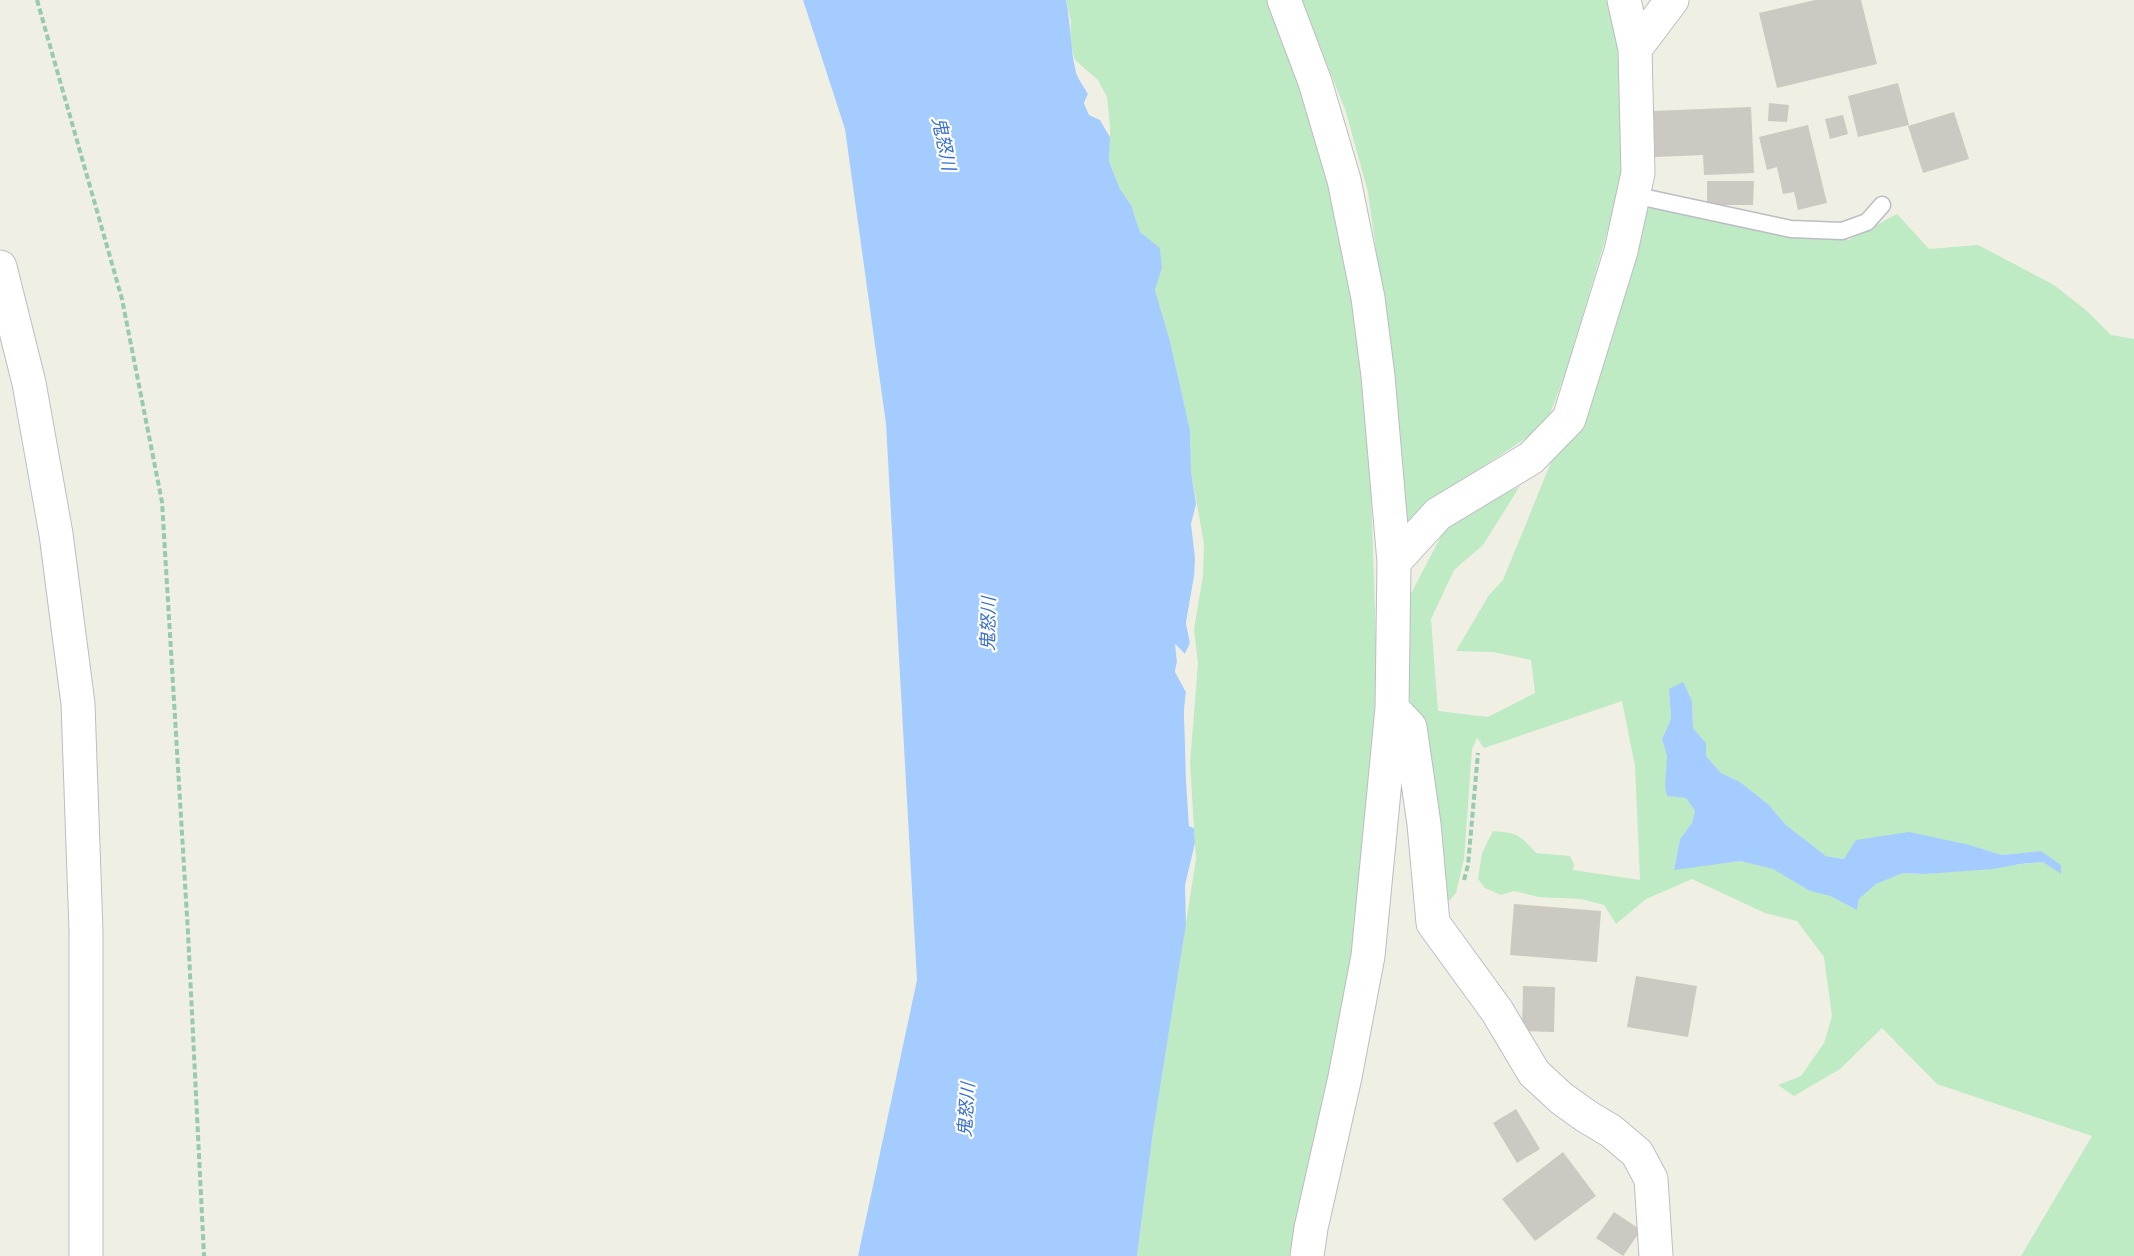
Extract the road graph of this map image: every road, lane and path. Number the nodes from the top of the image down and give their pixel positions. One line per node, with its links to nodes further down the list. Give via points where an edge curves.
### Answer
1 (37, 0): 14 (path, via 122,299 162,502)
2 (1284, 0): 9 (street, via 1315,82 1344,180 1368,298)
3 (1624, 0): 5 (street)
4 (1672, 0): 5 (street)
5 (1635, 49): 6 (street, via 1638,173)
6 (1633, 195): 7 (lane, via 1791,229 1842,231 1867,222); 9 (street, via 1621,251 1569,419 1531,458 1438,514)
7 (1882, 205)
8 (0, 267): 13 (street, via 33,406 56,534 78,704 86,931)
9 (1394, 562): 10 (street)
10 (1392, 708): 12 (street, via 1410,727 1433,923); 15 (street, via 1368,956)
11 (1478, 753): 12 (path, via 1468,866 1460,899)
12 (1439, 931): 16 (street, via 1497,1011 1534,1073 1561,1098 1637,1153 1651,1179)
13 (86, 1256)
14 (204, 1256)
15 (1307, 1256)
16 (1656, 1256)

